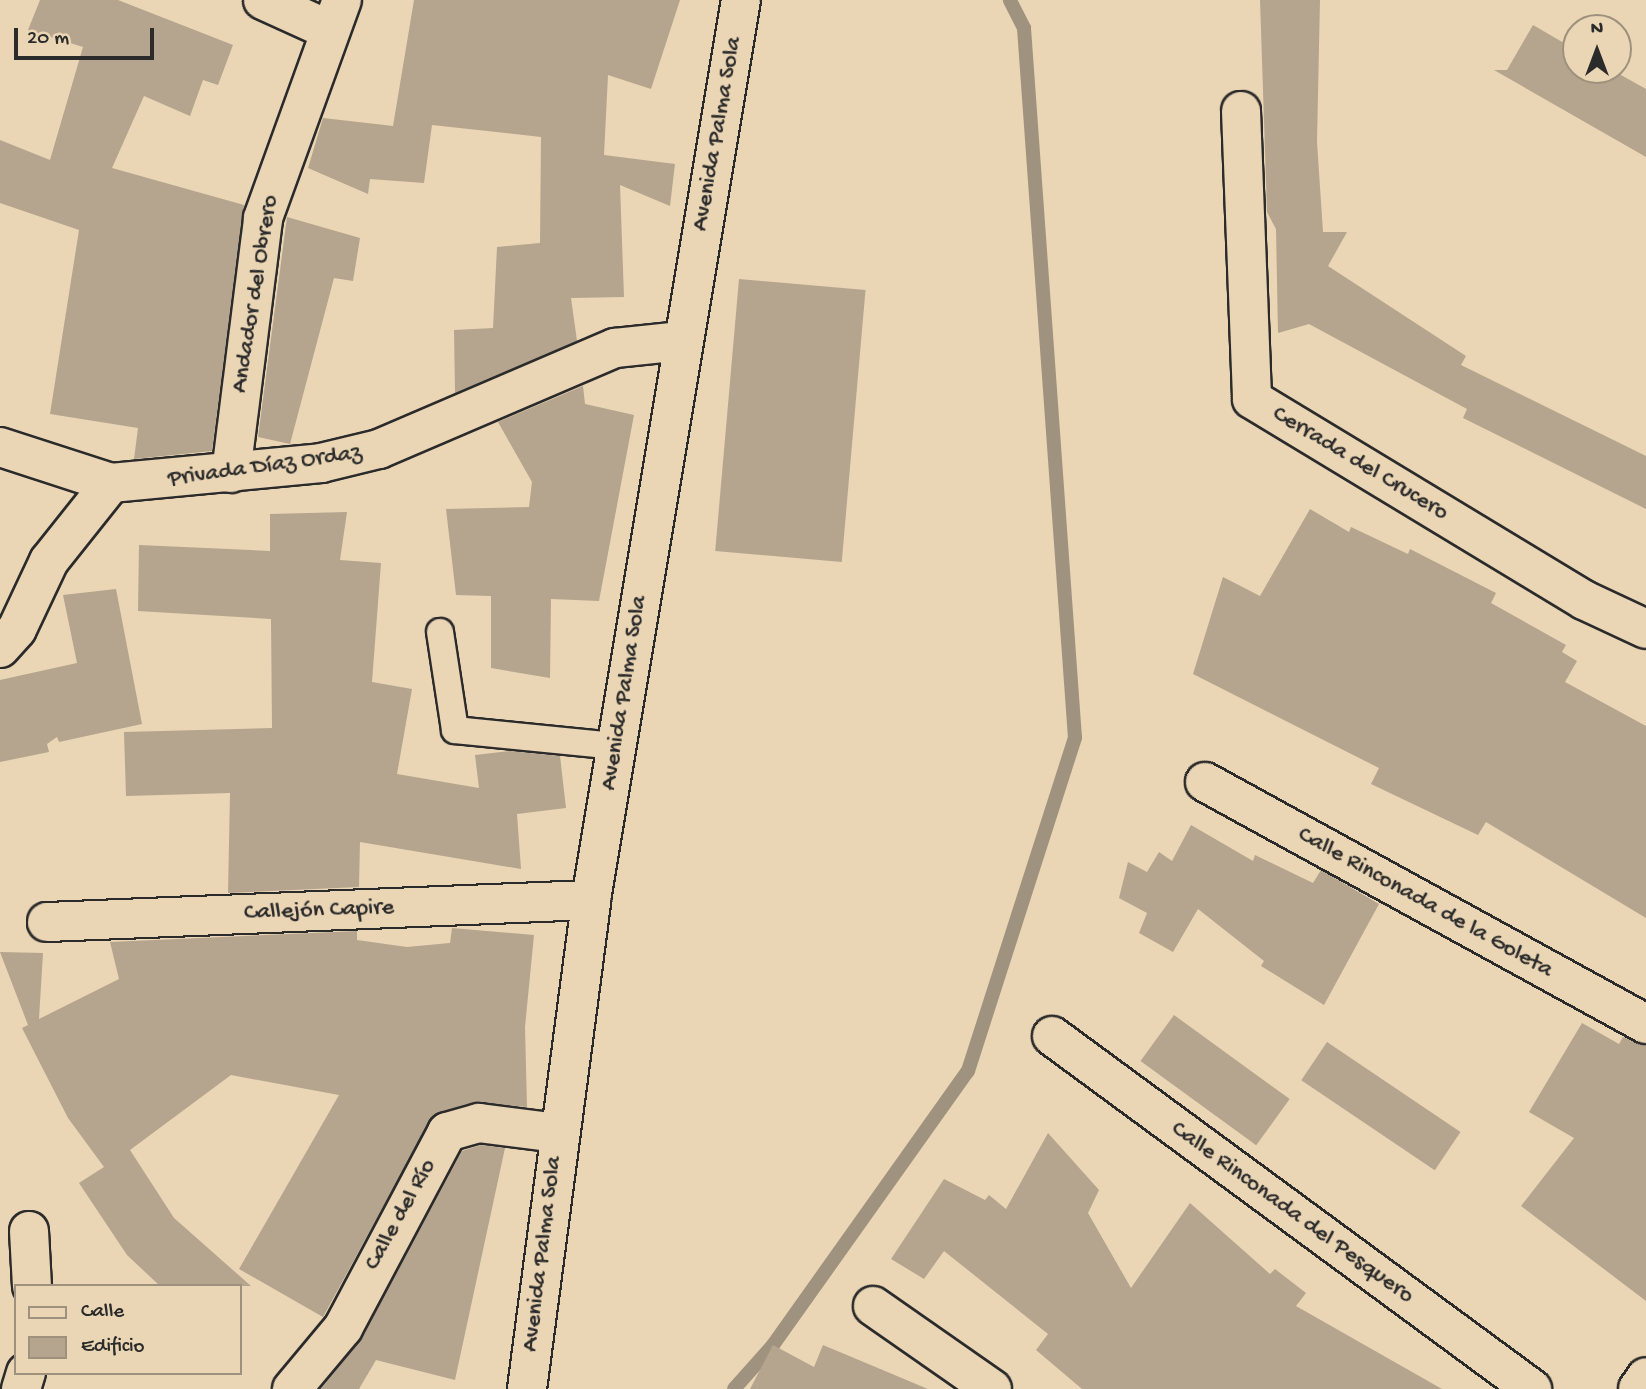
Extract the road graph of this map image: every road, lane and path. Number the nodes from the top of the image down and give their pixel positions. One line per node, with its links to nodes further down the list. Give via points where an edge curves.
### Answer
1 (263, 0): 3 (street)
2 (741, 0): 5 (street, Avenida Palma Sola)
3 (335, 15): 7 (street, Andador del Obrero, via 263,218)
4 (1241, 111): 9 (street, Cerrada del Crucero, via 1252,399 1584,600)
5 (682, 341): 7 (street, Privada Díaz Ordaz, via 615,348 379,449 321,463); 12 (street, Avenida Palma Sola)
6 (0, 447): 8 (street, Privada Díaz Ordaz)
7 (231, 473): 8 (street, Privada Díaz Ordaz)
8 (111, 483): 11 (street, via 49,561 16,629)
9 (1646, 629)
10 (440, 632): 12 (lane, via 455,730)
11 (0, 649)
12 (616, 746): 14 (street, Avenida Palma Sola)
13 (1205, 782): 16 (street, Calle Rinconada de la Goleta)
14 (591, 900): 15 (street, Callejón Capire); 18 (street, Avenida Palma Sola)
15 (47, 922)
16 (1646, 1024)
17 (1052, 1036): 26 (street, Calle Rinconada del Pesquero)
18 (557, 1133): 23 (street, Calle del Río, via 479,1123 447,1132 342,1328); 24 (street, Avenida Palma Sola)
19 (29, 1231): 20 (street)
20 (32, 1284)
21 (873, 1306): 25 (street)
22 (1646, 1377): 27 (street)
23 (292, 1389)
24 (527, 1389)
25 (992, 1389)
26 (1532, 1389)
27 (1638, 1389)

